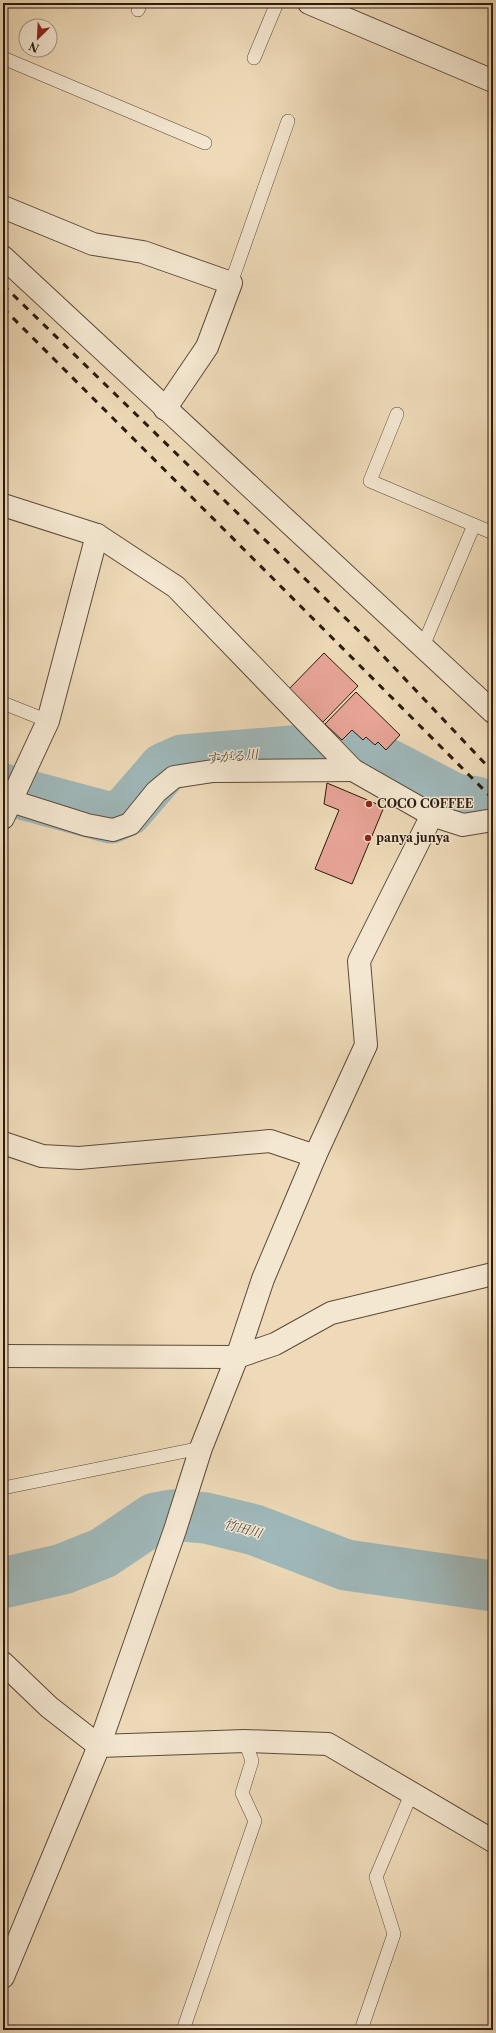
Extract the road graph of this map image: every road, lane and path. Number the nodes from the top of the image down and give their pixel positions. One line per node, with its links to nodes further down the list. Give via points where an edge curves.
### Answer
1 (277, 3): 4 (lane)
2 (309, 3): 5 (street)
3 (3, 58): 7 (lane)
4 (254, 58)
5 (491, 76)
6 (288, 121): 10 (lane)
7 (205, 143)
8 (3, 207): 10 (street, via 93,244 143,252)
9 (3, 257): 11 (street)
10 (230, 283): 11 (street, via 207,347)
11 (165, 409): 17 (street)
12 (397, 414): 14 (lane, via 370,481)
13 (3, 506): 16 (street)
14 (474, 525): 15 (lane); 17 (lane)
15 (493, 533)
16 (97, 535): 20 (street); 21 (street, via 176,587)
17 (423, 646): 19 (street)
18 (3, 703): 20 (lane)
19 (493, 712)
20 (48, 721): 22 (street)
21 (347, 763): 22 (street, via 213,771 174,777 156,792 130,824 113,830 87,825); 23 (street)
22 (11, 800)
23 (432, 815): 24 (street, via 463,825); 26 (street, via 359,961 366,1045)
24 (493, 820)
25 (3, 1143): 26 (street, via 42,1156 79,1158 270,1141)
26 (316, 1156): 29 (street, via 263,1279)
27 (493, 1274): 29 (street, via 331,1313 275,1344)
28 (3, 1356): 29 (street)
29 (237, 1357): 30 (street)
30 (201, 1448): 31 (lane); 34 (street)
31 (3, 1488)
32 (3, 1663): 34 (street, via 49,1707)
33 (245, 1741): 34 (street); 35 (street, via 328,1744); 38 (lane, via 252,1761 242,1793 255,1821)
34 (99, 1746): 37 (street)
35 (412, 1792): 36 (street); 39 (lane, via 376,1877 394,1934)
36 (493, 1841)
37 (3, 1976)
38 (183, 2030)
39 (361, 2030)

